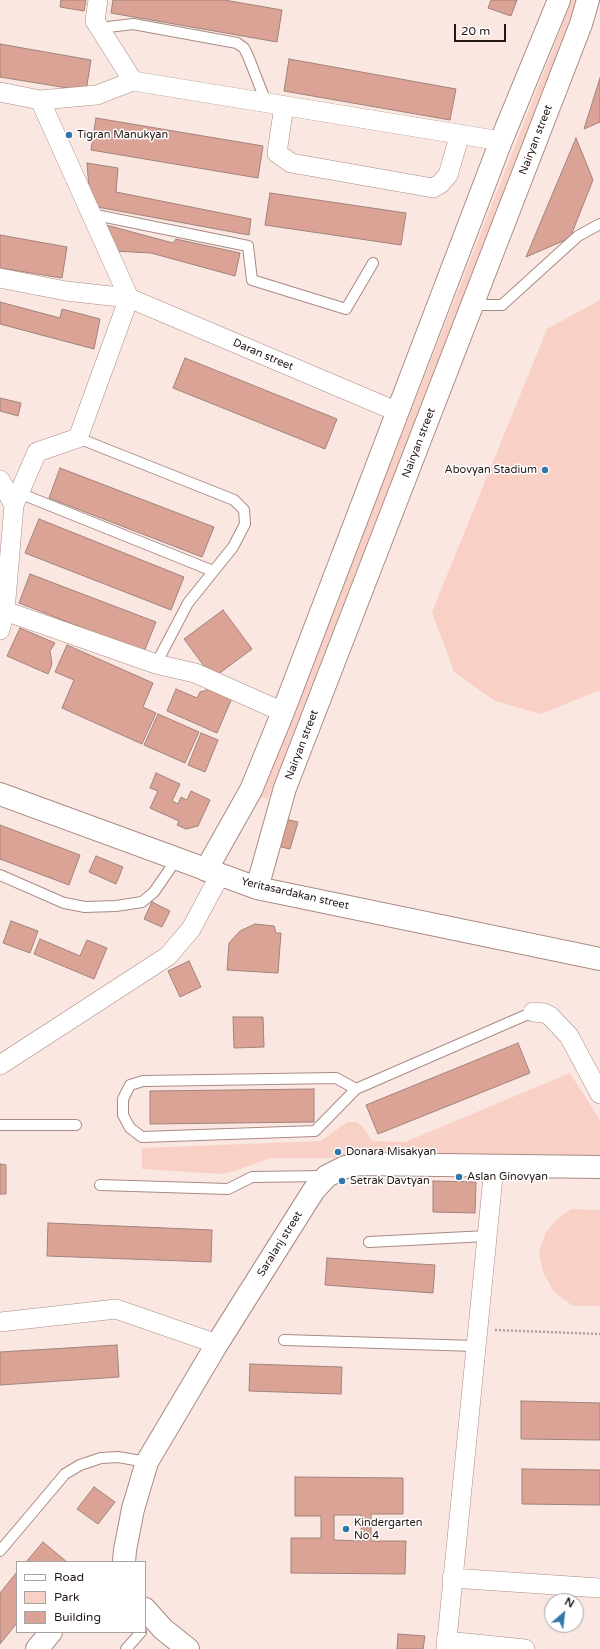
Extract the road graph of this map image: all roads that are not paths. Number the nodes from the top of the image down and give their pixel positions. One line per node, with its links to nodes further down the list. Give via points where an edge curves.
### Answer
1 (98, 0): 4 (street, via 96,21)
2 (588, 0): 16 (street, Nairyan street)
3 (555, 4): 10 (street)
4 (100, 28): 5 (street); 8 (lane, via 133,24 237,43 244,48)
5 (132, 81): 7 (street, via 97,95); 8 (street)
6 (0, 92): 7 (street)
7 (40, 100): 11 (street)
8 (275, 104): 9 (street); 9 (street, via 278,153 291,163 433,188 448,175)
9 (460, 134): 10 (street)
10 (501, 141): 17 (street)
11 (91, 214): 13 (lane, via 248,246 252,280 346,309); 15 (street)
12 (600, 224): 16 (lane, via 578,236 502,306)
13 (373, 263)
14 (0, 278): 15 (street, Daran street, via 66,291)
15 (129, 298): 17 (street, Daran street); 18 (street)
16 (472, 305): 31 (street, Nairyan street, via 285,788)
17 (398, 412): 26 (street)
18 (78, 438): 20 (street, via 37,452); 21 (lane, via 234,500 244,510 245,524 233,547)
19 (0, 480): 20 (street)
20 (17, 499): 21 (lane); 22 (street)
21 (214, 572): 25 (lane, via 188,603)
22 (3, 587): 23 (street)
23 (4, 611): 24 (street); 25 (street)
24 (0, 630)
25 (156, 664): 26 (street, via 195,673)
26 (283, 712): 29 (street)
27 (0, 794): 28 (street, Yeritasardakan street)
28 (176, 860): 29 (street, Yeritasardakan street); 30 (lane, via 154,892 142,902 116,906 85,907 64,903)
29 (213, 872): 31 (street, Yeritasardakan street); 34 (street, via 191,929 168,956)
30 (0, 875)
31 (257, 888): 32 (street, Yeritasardakan street)
32 (600, 959)
33 (533, 1012): 35 (lane); 36 (street, via 550,1016 568,1036)
34 (0, 1065)
35 (356, 1089): 35 (lane, via 315,1131 142,1137 130,1128 123,1115 123,1099 130,1085 143,1081 336,1078)
36 (600, 1094)
37 (0, 1125): 38 (lane)
38 (76, 1125)
39 (494, 1167): 40 (street, Saralanj street); 41 (street, Saralanj street, via 360,1164 345,1167); 43 (street)
40 (600, 1167)
41 (327, 1176): 42 (lane, via 252,1177 228,1190); 48 (street, Saralanj street, via 314,1190)
42 (100, 1185)
43 (486, 1236): 44 (lane); 46 (street)
44 (369, 1242)
45 (0, 1322): 48 (street, via 116,1309)
46 (476, 1338): 47 (lane); 52 (street)
47 (284, 1340)
48 (217, 1344): 49 (street, Saralanj street)
49 (147, 1462): 50 (lane, via 118,1457 101,1458 80,1465 65,1474); 51 (street, Saralanj street, via 133,1508)
50 (0, 1551)
51 (124, 1561)
52 (452, 1578): 53 (street); 57 (street)
53 (600, 1588)
54 (146, 1622): 60 (street)
55 (50, 1633): 58 (street)
56 (138, 1633): 59 (lane)
57 (446, 1645): 61 (street)
58 (37, 1649)
59 (126, 1649)
60 (188, 1649)
61 (525, 1649)

